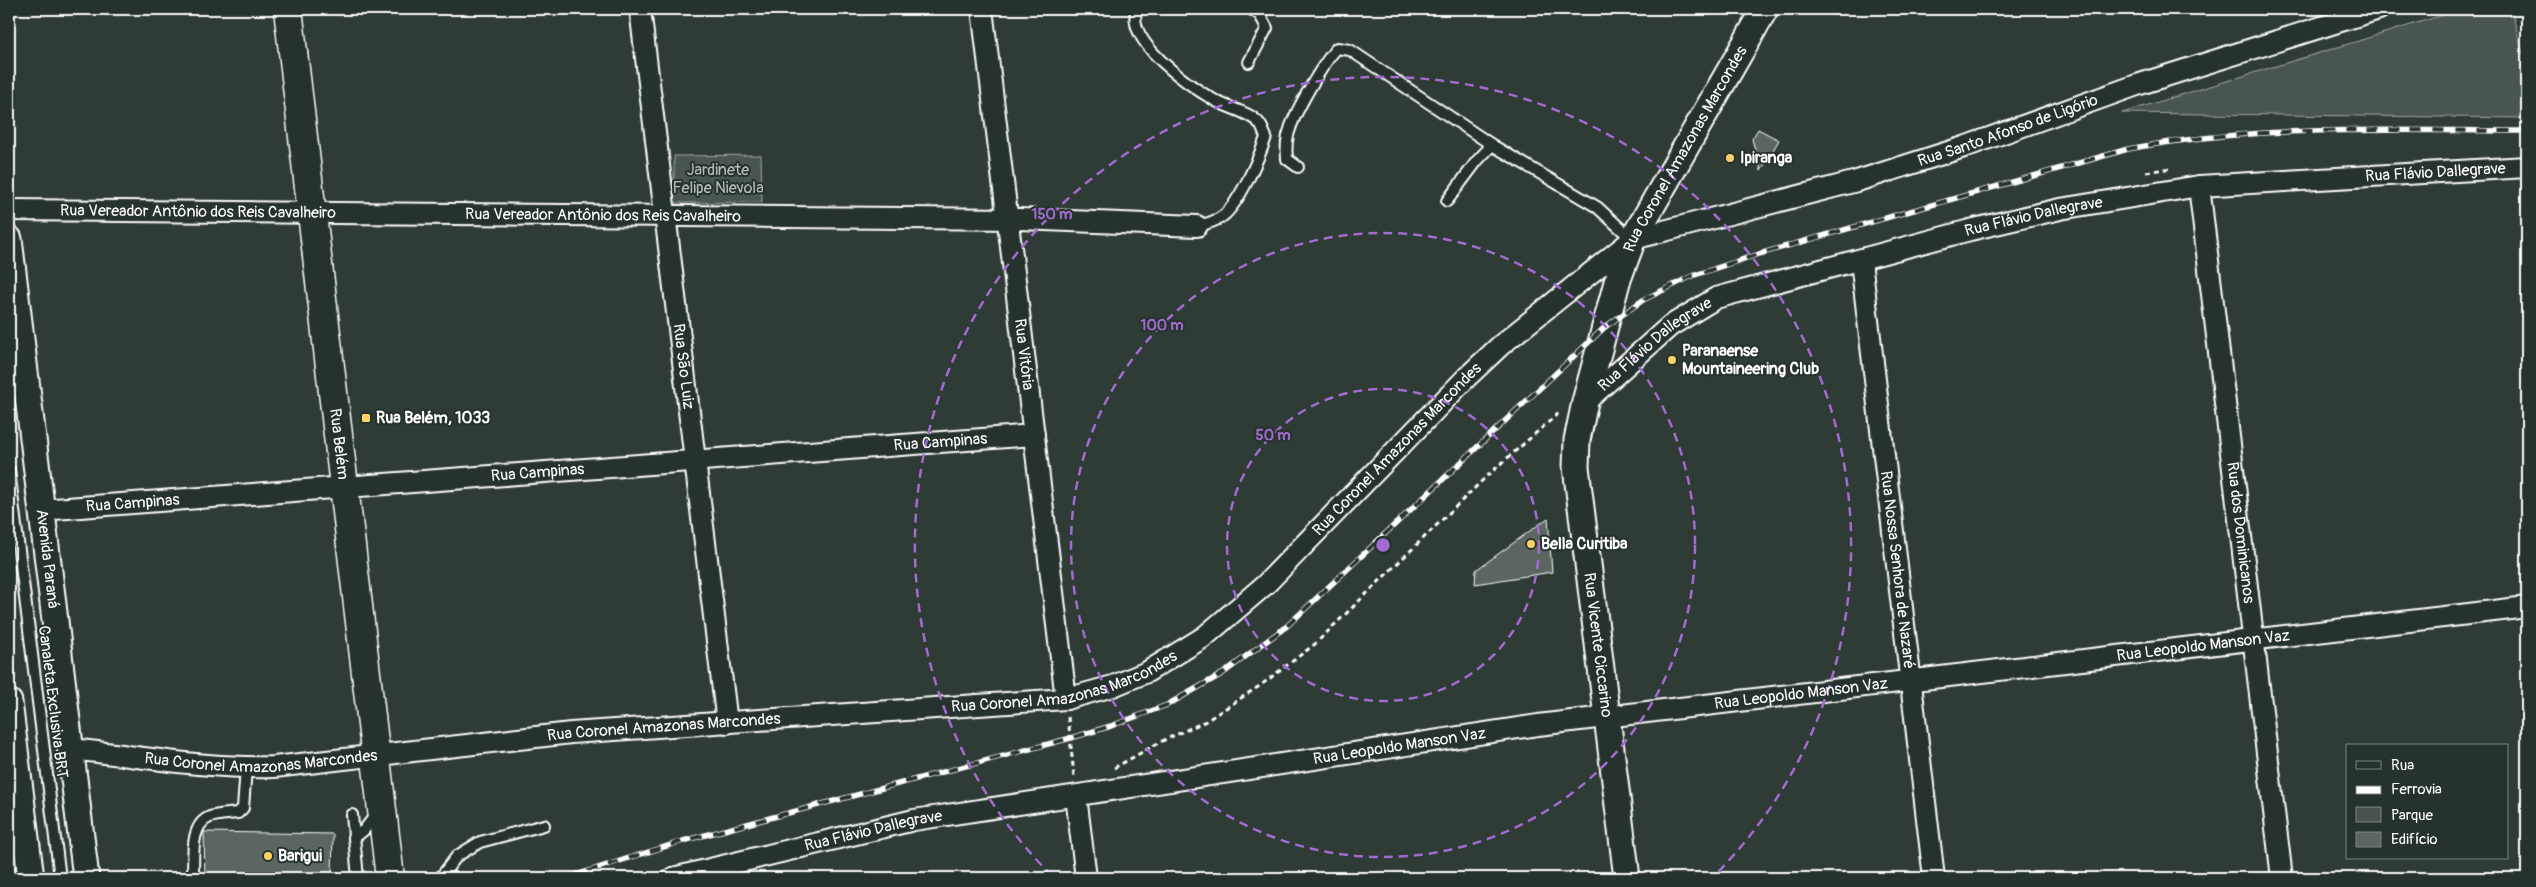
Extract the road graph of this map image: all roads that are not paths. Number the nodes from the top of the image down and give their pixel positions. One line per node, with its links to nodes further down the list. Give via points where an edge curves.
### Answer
1 (288, 9): 15 (main road, Rua Belém)
2 (640, 9): 16 (street, Rua São Luiz)
3 (982, 9): 17 (street, Rua Vitória)
4 (1137, 9): 18 (lane, via 1134,14 1136,29 1145,44 1215,101 1259,123 1266,137 1259,158 1224,215 1212,223)
5 (1251, 9): 8 (lane, via 1260,15 1267,28)
6 (2379, 9): 20 (street, Rua Santo Afonso de Ligório, via 2137,85 1964,147 1857,181)
7 (1761, 10): 20 (street, Rua Coronel Amazonas Marcondes)
8 (1249, 62)
9 (1492, 145): 11 (lane, via 1350,50 1337,48 1328,58 1290,128 1287,160); 13 (lane); 20 (lane, via 1597,207)
10 (2527, 167): 12 (street, Rua Flávio Dallegrave)
11 (1298, 168)
12 (2199, 186): 21 (street, Rua Flávio Dallegrave, via 2060,209); 29 (street, Rua dos Dominicanos)
13 (1446, 201)
14 (9, 210): 15 (street, Rua Vereador Antônio dos Reis Cavalheiro)
15 (312, 213): 16 (street, Rua Vereador Antônio dos Reis Cavalheiro); 26 (main road, Rua Belém)
16 (665, 216): 17 (street, Rua Vereador Antônio dos Reis Cavalheiro); 24 (street, Rua São Luiz)
17 (1007, 219): 18 (street, Rua Vereador Antônio dos Reis Cavalheiro); 23 (street, Rua Vitória)
18 (1197, 226)
19 (9, 239): 27 (street, Avenida Paraná)
20 (1633, 239): 22 (street, Rua Vicente Ciccarino, via 1617,282); 31 (street, Rua Coronel Amazonas Marcondes, via 1538,313 1467,377 1303,547 1231,615 1177,656 1147,672 1113,686)
21 (1861, 261): 22 (street, Rua Flávio Dallegrave, via 1716,298 1670,326); 30 (street, Rua Nossa Senhora de Nazaré)
22 (1585, 402): 33 (street, Rua Vicente Ciccarino, via 1577,440 1576,467)
23 (1034, 435): 24 (street, Rua Campinas); 31 (street, Rua Vitória)
24 (695, 461): 26 (street, Rua Campinas); 34 (street, Rua São Luiz)
25 (9, 470): 45 (lane, Canaleta Exclusiva BRT)
26 (344, 488): 27 (street, Rua Campinas); 37 (main road, Rua Belém)
27 (41, 510): 36 (street, Avenida Paraná)
28 (2527, 607): 29 (street, Rua Leopoldo Manson Vaz)
29 (2253, 640): 30 (street, Rua Leopoldo Manson Vaz); 55 (street, Rua dos Dominicanos)
30 (1910, 681): 33 (street, Rua Leopoldo Manson Vaz); 54 (street, Rua Nossa Senhora de Nazaré)
31 (1066, 699): 34 (street, Rua Coronel Amazonas Marcondes)
32 (9, 702): 35 (street)
33 (1607, 717): 39 (street, Rua Leopoldo Manson Vaz); 53 (street, Rua Vicente Ciccarino)
34 (727, 724): 37 (street, Rua Coronel Amazonas Marcondes, via 571,733)
35 (11, 734): 44 (street)
36 (71, 750): 38 (street, Rua Coronel Amazonas Marcondes); 46 (street, Avenida Paraná)
37 (376, 754): 38 (street, Rua Coronel Amazonas Marcondes); 40 (main road, Rua Belém)
38 (246, 768): 47 (lane, via 243,808 238,813 202,821 195,834)
39 (1076, 796): 51 (street, Rua Flávio Dallegrave, via 914,820); 52 (street)
40 (382, 807): 43 (lane); 49 (main road, Rua Belém)
41 (352, 815): 43 (lane)
42 (544, 825): 50 (lane, via 480,842 457,856)
43 (354, 838): 48 (lane)
44 (31, 878)
45 (60, 878)
46 (86, 878)
47 (193, 878)
48 (358, 878)
49 (390, 878)
50 (440, 878)
51 (673, 878)
52 (1086, 878)
53 (1627, 878)
54 (1934, 878)
55 (2282, 878)

